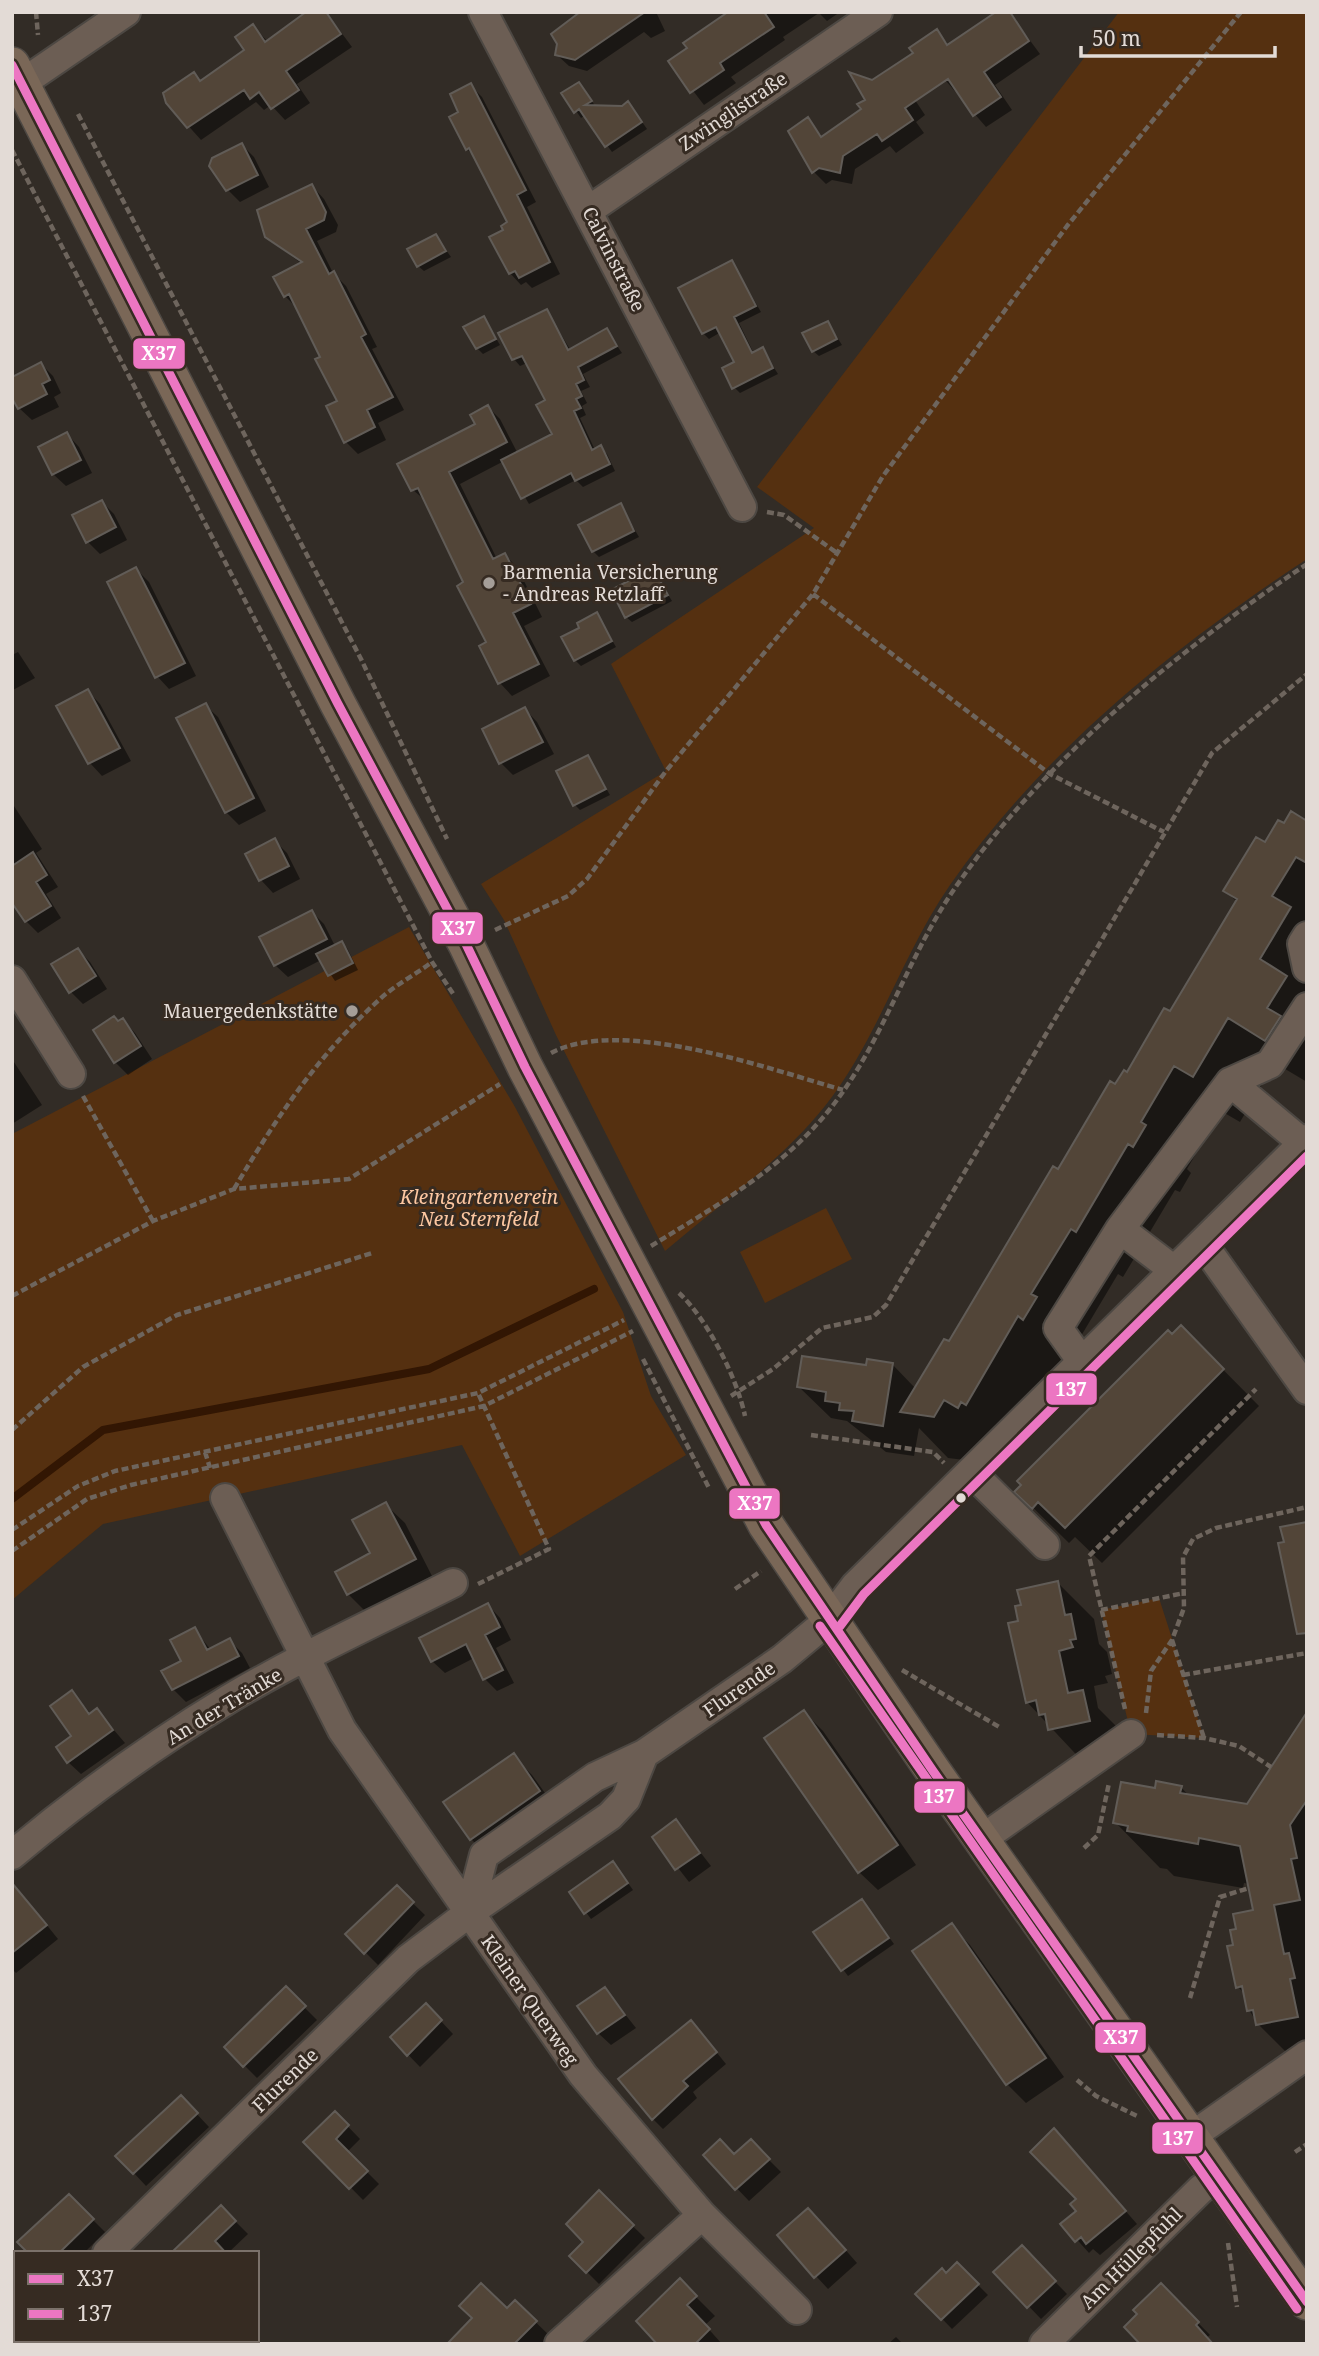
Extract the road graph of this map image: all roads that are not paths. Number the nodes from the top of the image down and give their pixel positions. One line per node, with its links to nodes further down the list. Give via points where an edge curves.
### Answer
1 (126, 12): 4 (street)
2 (483, 12): 5 (street, Calvinstraße)
3 (878, 12): 5 (street, Zwinglistraße)
4 (16, 80): 23 (main road, via 338,704 532,1060 766,1525)
5 (589, 211): 6 (street, Calvinstraße)
6 (742, 507)
7 (1307, 936): 8 (street, via 1302,944)
8 (1307, 968)
9 (12, 979): 11 (street)
10 (1307, 1007): 12 (street, via 1270,1064)
11 (71, 1074)
12 (1230, 1082): 13 (street); 14 (street)
13 (1305, 1141): 15 (street, Flurende)
14 (1120, 1228): 16 (street); 17 (street, via 1058,1328)
15 (1203, 1244): 16 (street, Flurende); 18 (street)
16 (1175, 1271): 17 (street, Flurende)
17 (1083, 1363): 19 (street, Flurende)
18 (1307, 1390)
19 (968, 1478): 21 (street); 23 (street, Flurende, via 855,1586)
20 (225, 1498): 24 (street, Kleiner Querweg)
21 (1045, 1545)
22 (453, 1583): 24 (street, An der Tränke)
23 (830, 1619): 26 (street, Flurende, via 782,1659); 27 (main road)
24 (305, 1658): 28 (street, An der Tränke, via 172,1735); 29 (street, Kleiner Querweg, via 342,1730)
25 (1120, 1741): 27 (street)
26 (644, 1754): 29 (street, Flurende, via 626,1799 610,1816); 29 (street, Flurende, via 595,1777 484,1855)
27 (982, 1839): 31 (main road)
28 (12, 1855)
29 (469, 1913): 33 (street, Kleiner Querweg, via 583,2075); 34 (street, Flurende, via 408,1959)
30 (1307, 2054): 31 (street)
31 (1192, 2136): 32 (main road)
32 (1220, 2176): 35 (main road); 38 (street, Am Hüllepfuhl)
33 (702, 2215): 36 (street, Kleiner Querweg); 37 (street)
34 (109, 2251)
35 (1307, 2302)
36 (797, 2310)
37 (559, 2344)
38 (1044, 2344)

